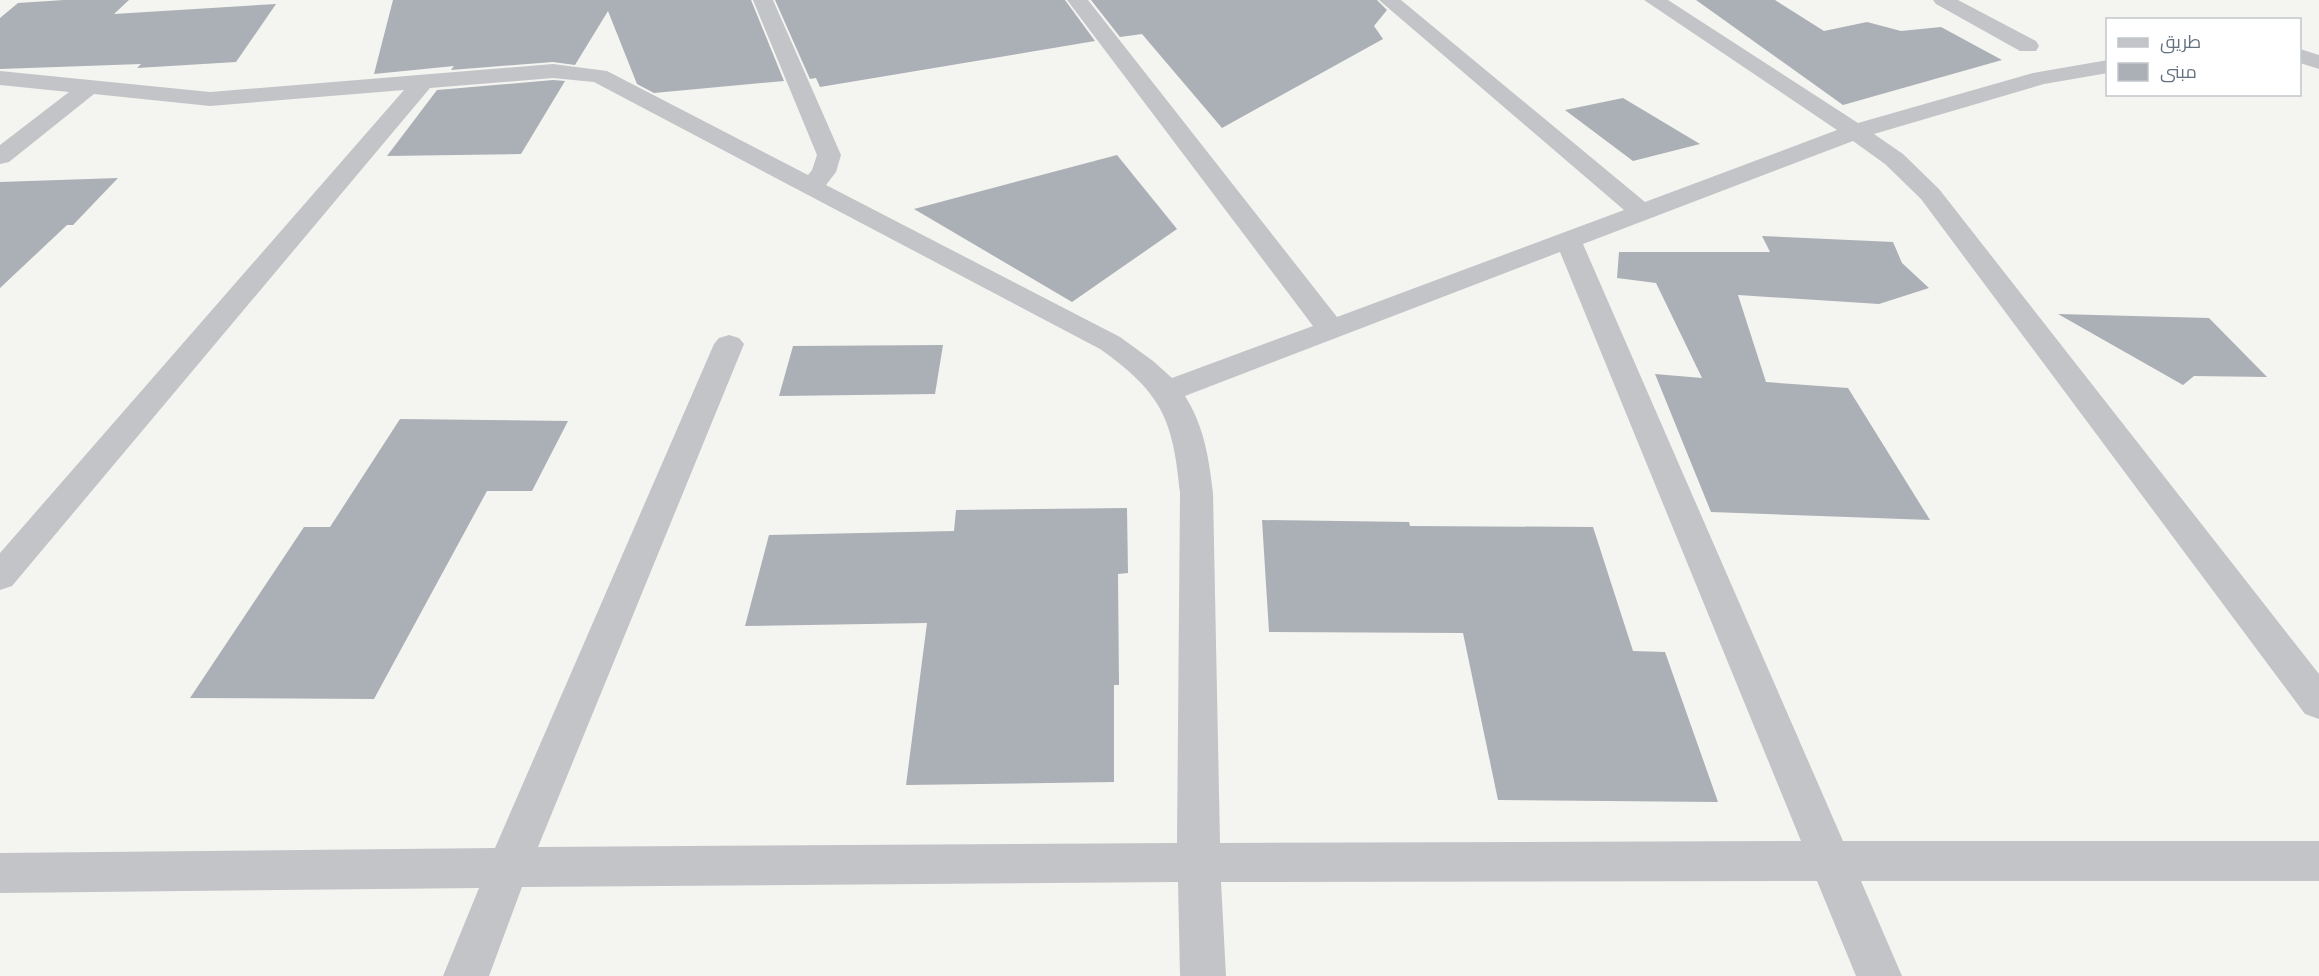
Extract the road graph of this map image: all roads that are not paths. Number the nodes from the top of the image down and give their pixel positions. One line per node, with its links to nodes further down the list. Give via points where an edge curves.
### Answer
1 (763, 0): 15 (street, via 829,155 824,172)
2 (1077, 0): 18 (street)
3 (1389, 0): 16 (street)
4 (1654, 0): 13 (street)
5 (1943, 0): 6 (street)
6 (2028, 46)
7 (2301, 56): 8 (street)
8 (2319, 62)
9 (2106, 66): 13 (street, via 2041,78)
10 (0, 78): 12 (street)
11 (422, 83): 12 (street, via 210,99); 15 (street, via 553,71 599,76); 21 (street)
12 (88, 88): 14 (street)
13 (1854, 132): 16 (street); 22 (street, via 1894,159 1930,194)
14 (0, 157)
15 (811, 186): 20 (street, via 1110,343 1135,360)
16 (1642, 212): 17 (street)
17 (1568, 239): 18 (street); 23 (street)
18 (1331, 329): 20 (street)
19 (729, 344): 26 (street)
20 (1165, 392): 25 (street, via 1184,423 1192,463 1197,543)
21 (0, 578)
22 (2319, 703)
23 (1831, 860): 24 (street); 25 (street); 30 (street)
24 (2319, 861)
25 (1197, 863): 26 (street); 29 (street)
26 (509, 866): 27 (street); 28 (street)
27 (0, 873)
28 (466, 976)
29 (1203, 976)
30 (1879, 976)

